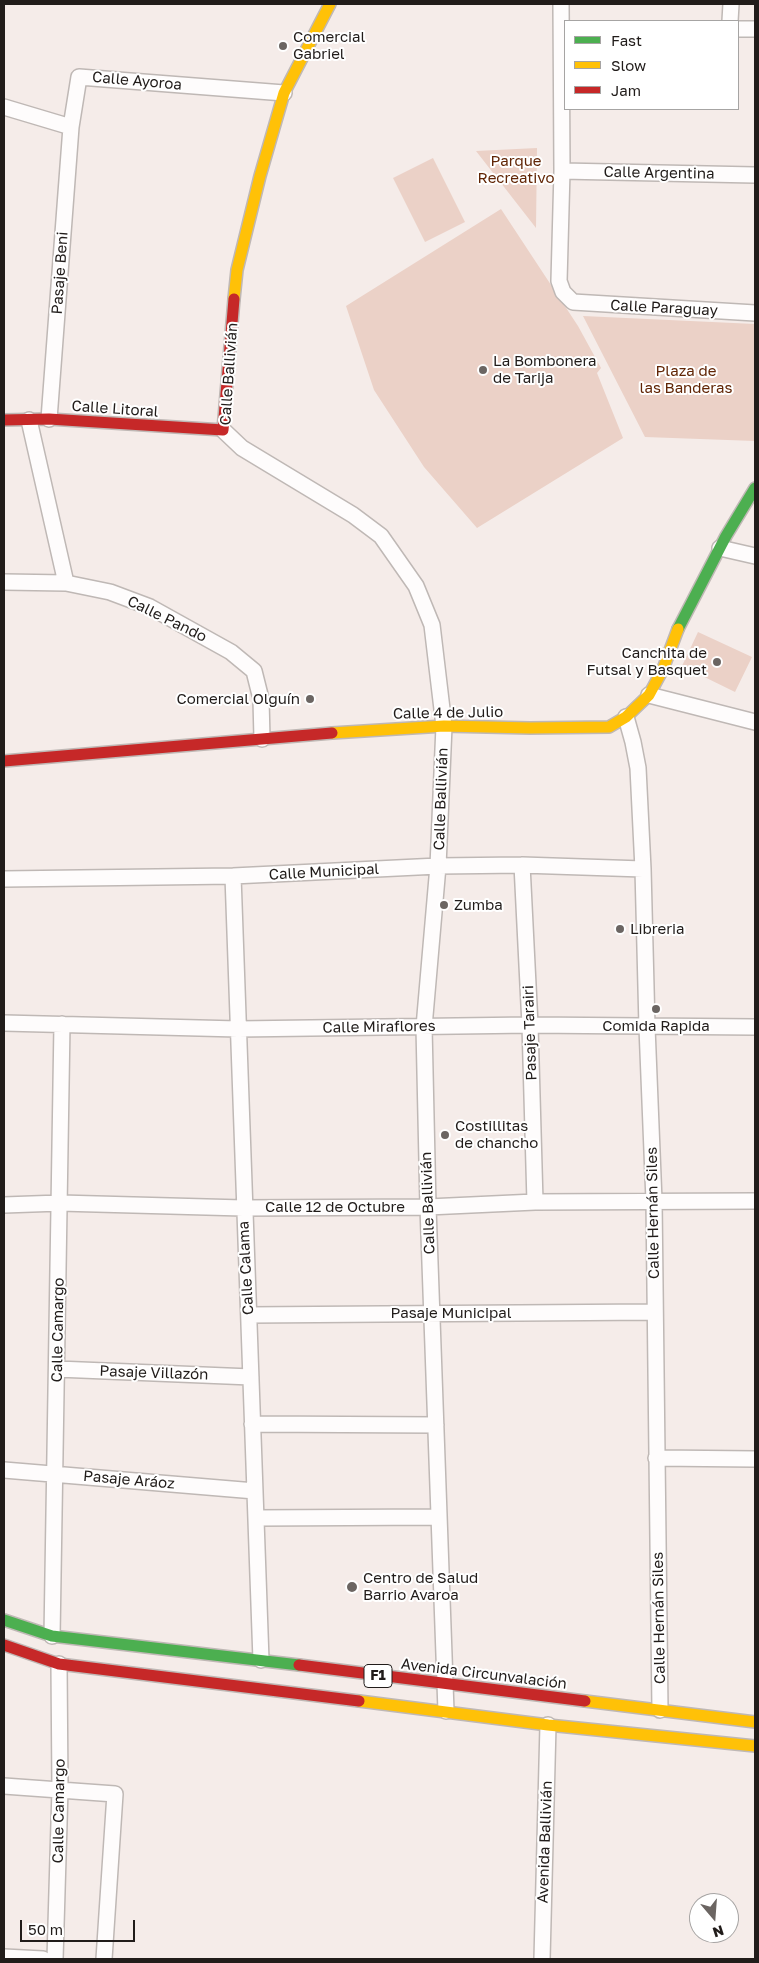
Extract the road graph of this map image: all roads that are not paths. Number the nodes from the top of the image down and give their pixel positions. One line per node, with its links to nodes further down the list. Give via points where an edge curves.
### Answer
1 (330, 4): 8 (main road, Calle Ballivián)
2 (562, 4): 7 (street)
3 (731, 4): 4 (street)
4 (730, 20)
5 (739, 29): 6 (street)
6 (755, 29)
7 (563, 31): 11 (street)
8 (284, 93): 10 (street, Calle Ayoroa, via 79,77); 17 (main road, Calle Ballivián, via 237,270)
9 (4, 107): 10 (street)
10 (71, 127): 14 (street, Pasaje Beni)
11 (562, 171): 12 (street, Calle Argentina); 13 (street, Calle Paraguay, via 559,281 563,292 573,302)
12 (755, 175)
13 (755, 313)
14 (49, 419): 16 (main road, Calle Litoral); 17 (main road, Calle Litoral)
15 (4, 420): 16 (main road, Calle Litoral)
16 (29, 420): 22 (street)
17 (223, 430): 26 (street, Calle Ballivián, via 242,448 353,515 381,536 416,586 432,626)
18 (755, 488): 19 (main road, Calle 4 de Julio)
19 (720, 548): 20 (street); 23 (main road, Calle 4 de Julio, via 682,619)
20 (755, 556)
21 (4, 582): 22 (street, Calle Pando)
22 (66, 583): 27 (street, Calle Pando, via 110,592 150,607 231,652 254,671 262,699)
23 (649, 695): 24 (main road, Calle 4 de Julio); 25 (street)
24 (626, 717): 26 (main road, Calle 4 de Julio, via 609,727); 31 (street, Calle Hernán Siles, via 638,768)
25 (755, 722)
26 (444, 726): 27 (main road, Calle 4 de Julio); 30 (street, Calle Ballivián)
27 (262, 738): 28 (main road, Calle 4 de Julio)
28 (4, 761)
29 (522, 865): 30 (street, Calle Municipal); 31 (street, Calle Municipal); 36 (street, Pasaje Tarairi)
30 (438, 866): 32 (street, Calle Municipal); 37 (street, Calle Ballivián)
31 (643, 869): 38 (street, Calle Hernán Siles)
32 (233, 876): 33 (street, Calle Municipal); 40 (street, Calle Calama)
33 (4, 879)
34 (4, 1023): 35 (street, Calle Miraflores)
35 (62, 1024): 40 (street, Calle Miraflores); 44 (street, Calle Camargo)
36 (530, 1025): 37 (street, Calle Miraflores); 38 (street, Calle Miraflores); 43 (street, Pasaje Tarairi)
37 (424, 1026): 40 (street, Calle Miraflores); 46 (street, Calle Ballivián)
38 (647, 1026): 39 (street, Calle Miraflores); 41 (street, Calle Hernán Siles)
39 (755, 1027)
40 (238, 1029): 47 (street, Calle Calama)
41 (654, 1201): 42 (street, Calle 12 de Octubre); 43 (street, Calle 12 de Octubre); 48 (street, Calle Hernán Siles)
42 (755, 1201)
43 (535, 1202): 46 (street, Calle 12 de Octubre)
44 (60, 1203): 45 (street, Calle 12 de Octubre); 47 (street, Calle 12 de Octubre); 51 (street, Calle Camargo)
45 (4, 1205)
46 (428, 1207): 47 (street, Calle 12 de Octubre); 49 (street, Calle Ballivián)
47 (243, 1208): 50 (street, Calle Calama)
48 (654, 1312): 49 (street, Pasaje Municipal); 55 (street, Calle Hernán Siles)
49 (432, 1313): 50 (street, Pasaje Municipal); 54 (street, Calle Ballivián)
50 (249, 1315): 52 (street, Calle Calama)
51 (57, 1369): 52 (street, Pasaje Villazón); 58 (street, Calle Camargo)
52 (251, 1377): 53 (street, Calle Calama)
53 (252, 1424): 54 (street); 59 (street, Calle Calama)
54 (436, 1424): 60 (street, Calle Ballivián)
55 (656, 1458): 56 (street); 68 (street, Calle Hernán Siles)
56 (755, 1459)
57 (4, 1470): 58 (street, Pasaje Aráoz)
58 (55, 1474): 59 (street, Pasaje Aráoz); 63 (street, Calle Camargo)
59 (255, 1491): 61 (street, Calle Calama)
60 (439, 1517): 61 (street); 67 (street, Calle Ballivián)
61 (256, 1518): 65 (street, Calle Calama)
62 (4, 1620): 63 (main road, Avenida Circunvalación / F1)
63 (52, 1636): 65 (main road, Avenida Circunvalación / F1)
64 (4, 1645): 66 (main road, F1)
65 (261, 1660): 67 (main road, Avenida Circunvalación / F1)
66 (59, 1664): 69 (main road, F1); 74 (street, Calle Camargo)
67 (445, 1684): 68 (main road, Avenida Circunvalación / F1); 69 (street, Calle Ballivián)
68 (660, 1710): 70 (main road, Avenida Circunvalación / F1)
69 (446, 1711): 71 (main road, F1)
70 (755, 1722)
71 (548, 1725): 72 (main road, F1); 79 (street, Avenida Ballivián)
72 (755, 1746)
73 (4, 1786): 74 (street)
74 (60, 1789): 77 (street, Calle Camargo); 78 (street, via 115,1794)
75 (4, 1957): 76 (street)
76 (43, 1959)
77 (55, 1959)
78 (104, 1959)
79 (542, 1959)

